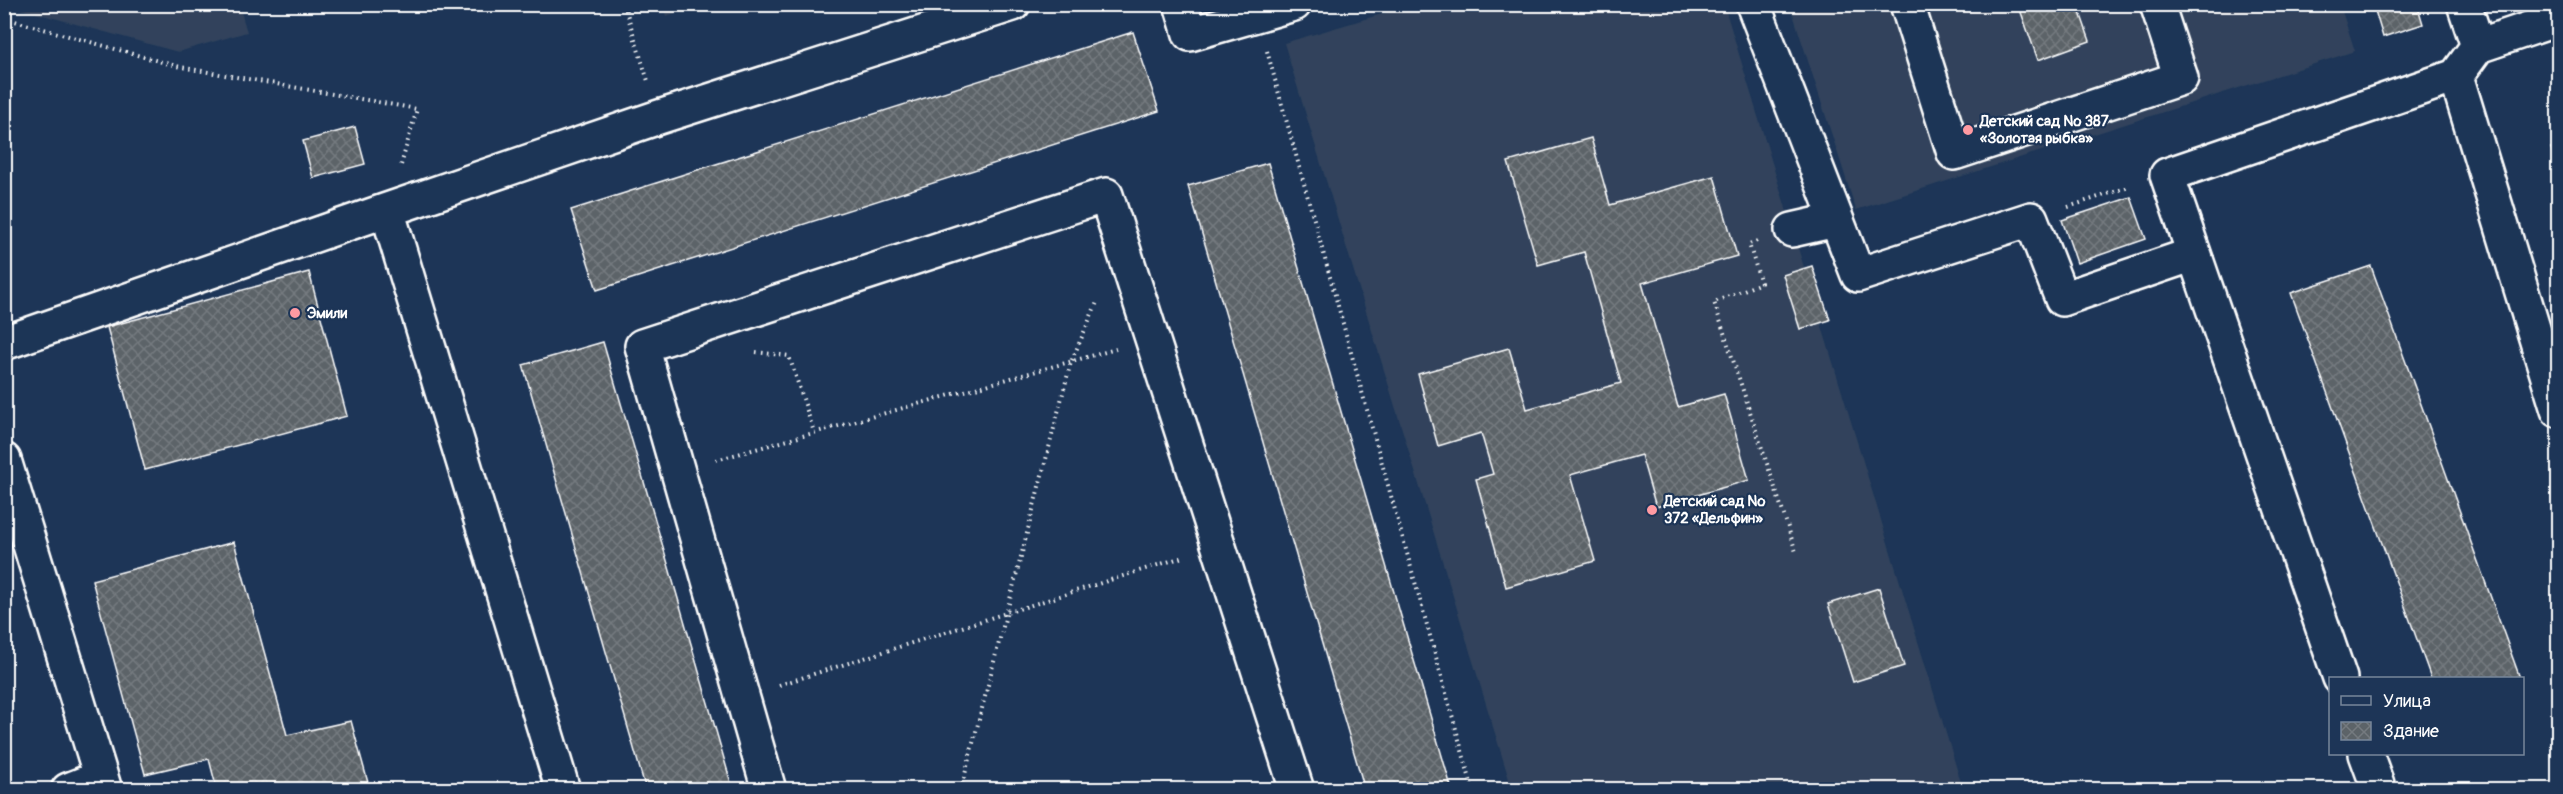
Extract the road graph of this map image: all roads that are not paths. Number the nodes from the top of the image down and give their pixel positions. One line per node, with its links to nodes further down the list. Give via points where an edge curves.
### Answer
1 (1013, 4): 11 (lane, via 659,117)
2 (1181, 4): 3 (lane, via 1190,34)
3 (1294, 4)
4 (1753, 4): 12 (lane)
5 (1906, 4): 6 (lane, via 1954,153 2181,78)
6 (2157, 4)
7 (2463, 4): 9 (lane)
8 (2559, 20): 9 (lane)
9 (2478, 46): 10 (lane)
10 (2456, 76): 14 (lane, via 2167,175); 16 (lane)
11 (387, 210): 15 (lane); 22 (lane)
12 (1836, 220): 13 (lane); 14 (lane, via 1858,275 2031,219 2062,299)
13 (1792, 230)
14 (2194, 254): 18 (lane)
15 (4, 342)
16 (2559, 410)
17 (4, 460): 20 (lane)
18 (2340, 677)
19 (2367, 755): 25 (lane, via 2377,784)
20 (103, 783): 21 (lane)
21 (68, 789)
22 (563, 789)
23 (769, 789): 24 (lane, via 642,346 1106,195)
24 (1297, 789)
25 (2374, 789)

